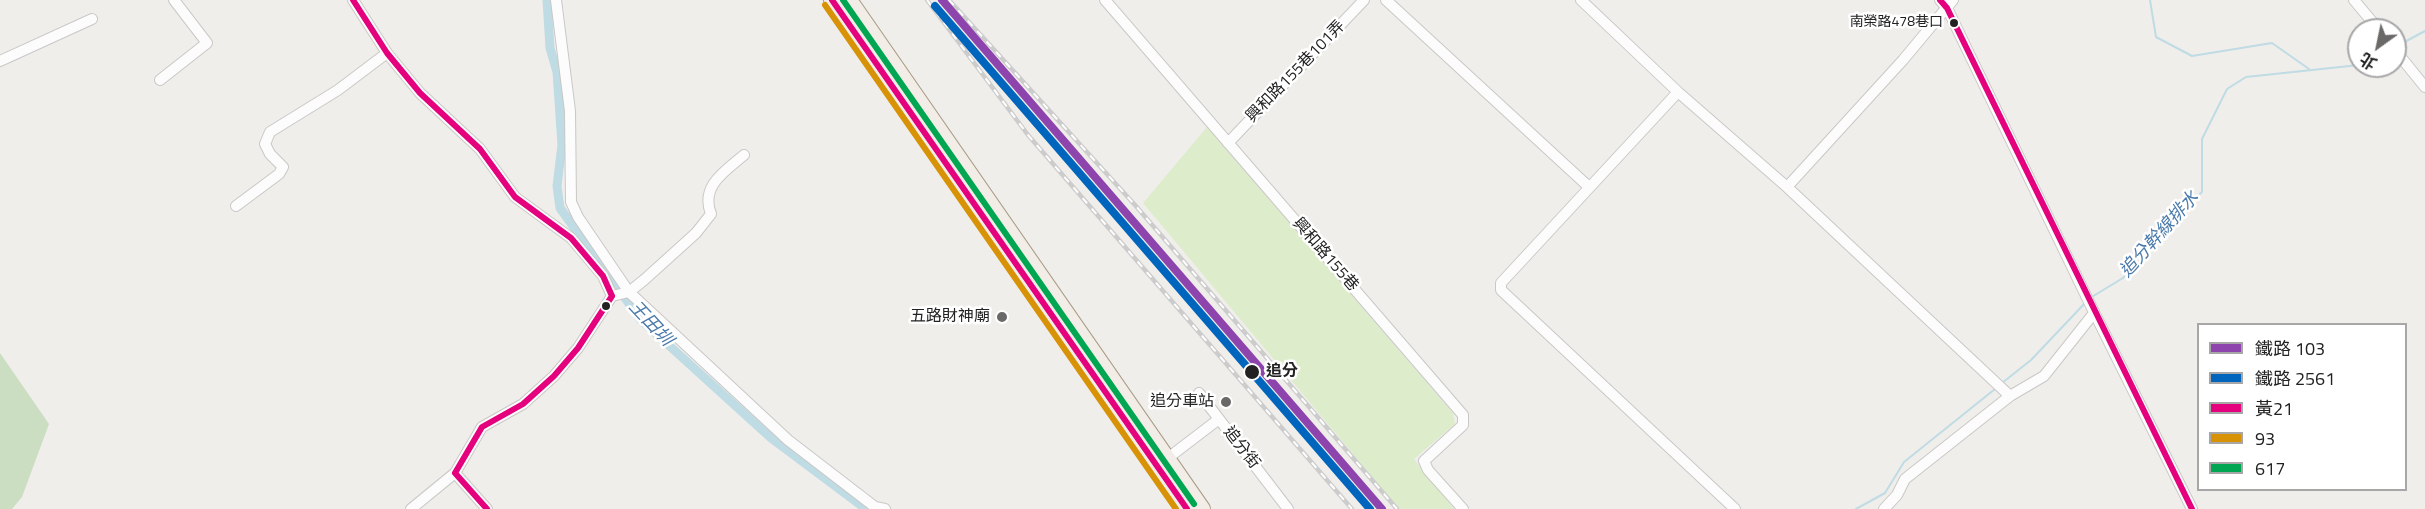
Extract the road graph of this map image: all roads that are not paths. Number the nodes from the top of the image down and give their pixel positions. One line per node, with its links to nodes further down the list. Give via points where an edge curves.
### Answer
1 (174, 0): 17 (street, via 207,43)
2 (353, 0): 14 (street)
3 (556, 0): 25 (street, via 570,111 571,202)
4 (832, 0): 31 (main road)
5 (849, 0): 31 (main road)
6 (1105, 0): 20 (street, 興和路155巷)
7 (1364, 0): 20 (street, 興和路155巷101弄)
8 (1386, 0): 22 (street)
9 (1581, 0): 19 (street)
10 (2354, 0): 12 (street)
11 (1947, 3): 23 (street, via 1903,60); 27 (street)
12 (2369, 18)
13 (92, 19): 15 (street)
14 (387, 53): 24 (street, via 338,90 270,132 266,144 283,167); 26 (street, via 420,93 480,149 515,197 571,238 603,276)
15 (0, 61)
16 (2407, 65): 18 (street)
17 (160, 80)
18 (2425, 87)
19 (1678, 92): 22 (street); 23 (street)
20 (1228, 143): 39 (street, 興和路155巷, via 1463,415 1463,425 1424,460 1428,470)
21 (744, 155): 25 (street, via 712,185 708,207 711,214 696,233)
22 (1589, 187): 40 (street, via 1502,283 1501,290)
23 (1787, 187): 29 (street)
24 (236, 206)
25 (629, 292): 26 (street); 35 (street, via 788,440 875,507)
26 (612, 296): 32 (street, via 554,376 523,405 482,427)
27 (2090, 304): 29 (street, via 2044,376); 42 (street)
28 (1199, 393): 30 (street)
29 (2010, 396): 41 (street, via 1905,479 1898,495)
30 (1219, 419): 31 (street, 追分街); 38 (street, 追分街)
31 (1162, 462): 36 (main road); 37 (main road)
32 (455, 473): 33 (street); 34 (street)
33 (411, 509)
34 (487, 509)
35 (885, 509)
36 (1187, 509)
37 (1202, 509)
38 (1288, 509)
39 (1463, 509)
40 (1735, 509)
41 (1884, 509)
42 (2192, 509)

